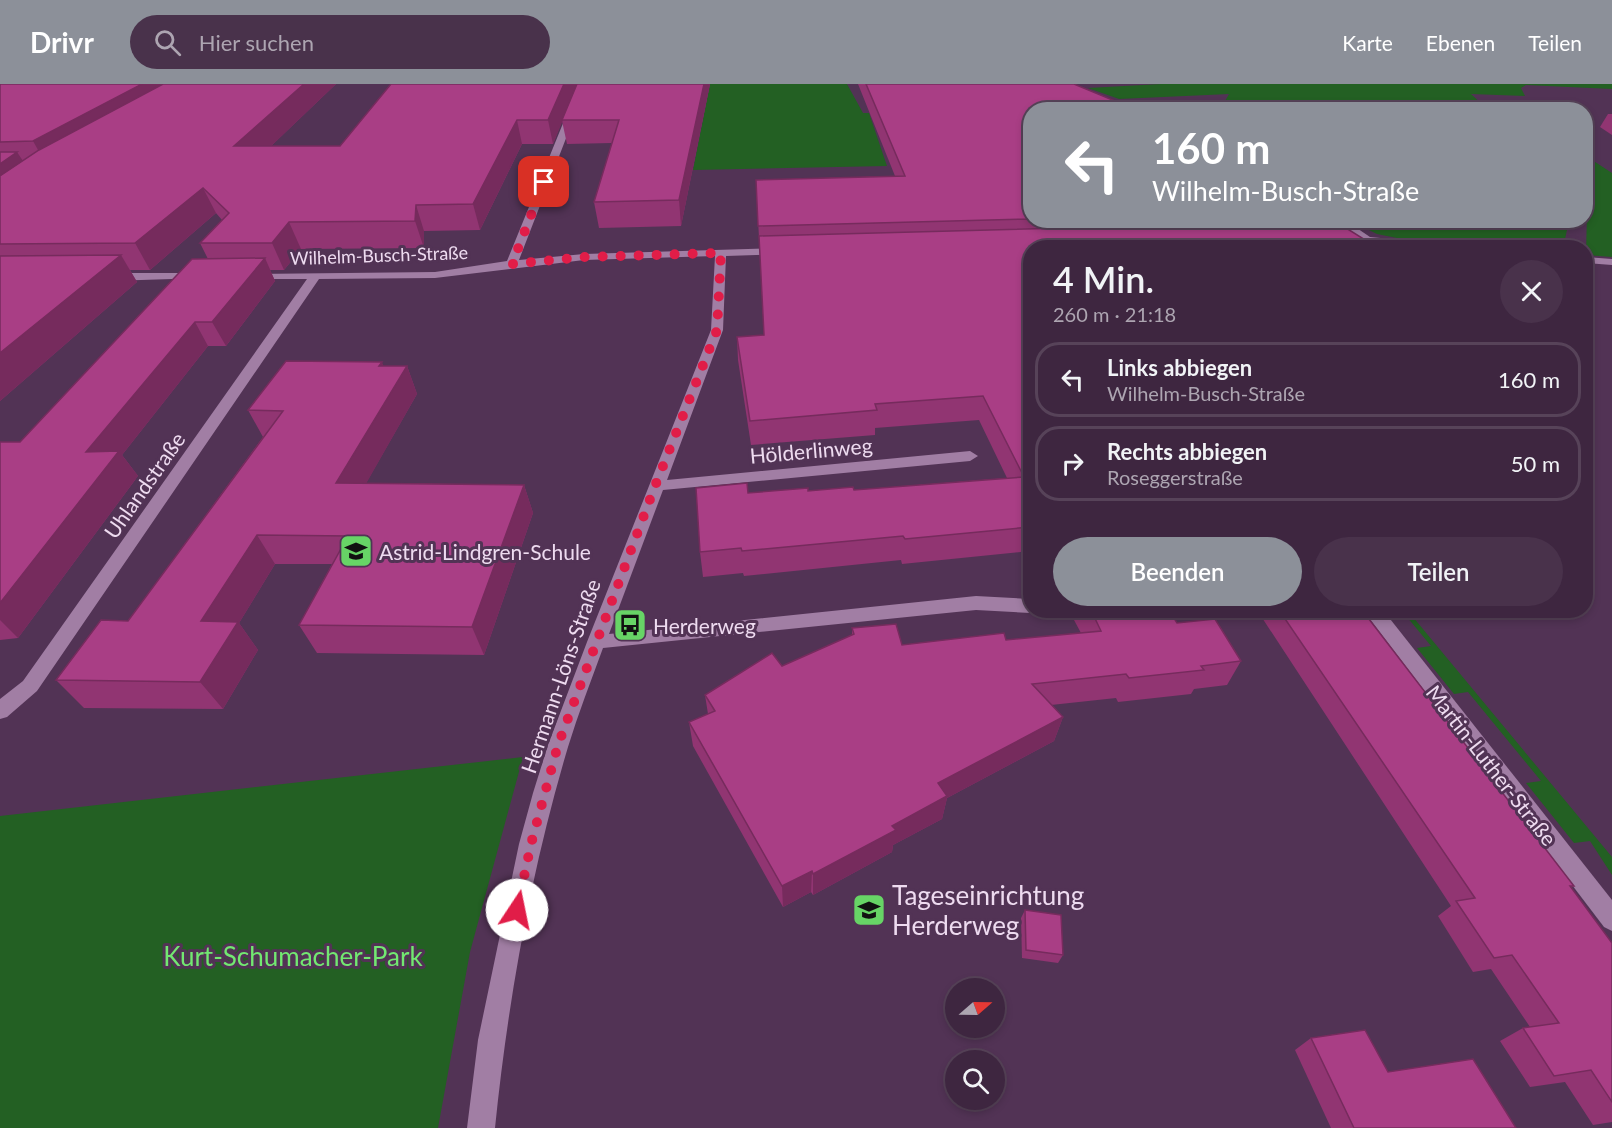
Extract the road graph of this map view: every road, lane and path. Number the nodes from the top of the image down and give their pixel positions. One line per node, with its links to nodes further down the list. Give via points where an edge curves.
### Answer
1 (582, 84): 10 (street)
2 (1350, 228): 4 (street)
3 (1329, 237): 4 (street)
4 (1369, 239): 5 (street)
5 (1379, 240)
6 (790, 251): 7 (street, Wilhelm-Busch-Straße)
7 (721, 253): 10 (street, Wilhelm-Busch-Straße, via 584,257); 16 (street, Hermann-Löns-Straße, via 717,330)
8 (1593, 261): 9 (street)
9 (1612, 262)
10 (512, 264): 13 (street, Wilhelm-Busch-Straße, via 435,275)
11 (210, 276): 14 (street)
12 (234, 276): 13 (street, Wilhelm-Busch-Straße)
13 (315, 276): 20 (street, Uhlandstraße, via 30,686)
14 (93, 277)
15 (970, 456): 16 (street, Hölderlinweg)
16 (655, 486): 19 (street, Hermann-Löns-Straße)
17 (1023, 606): 19 (street, via 976,603)
18 (1378, 618): 21 (street, Martin-Luther-Straße)
19 (596, 642): 22 (street, Hermann-Löns-Straße, via 558,745 531,844 491,1040)
20 (0, 711)
21 (1612, 919)
22 (482, 1128)

